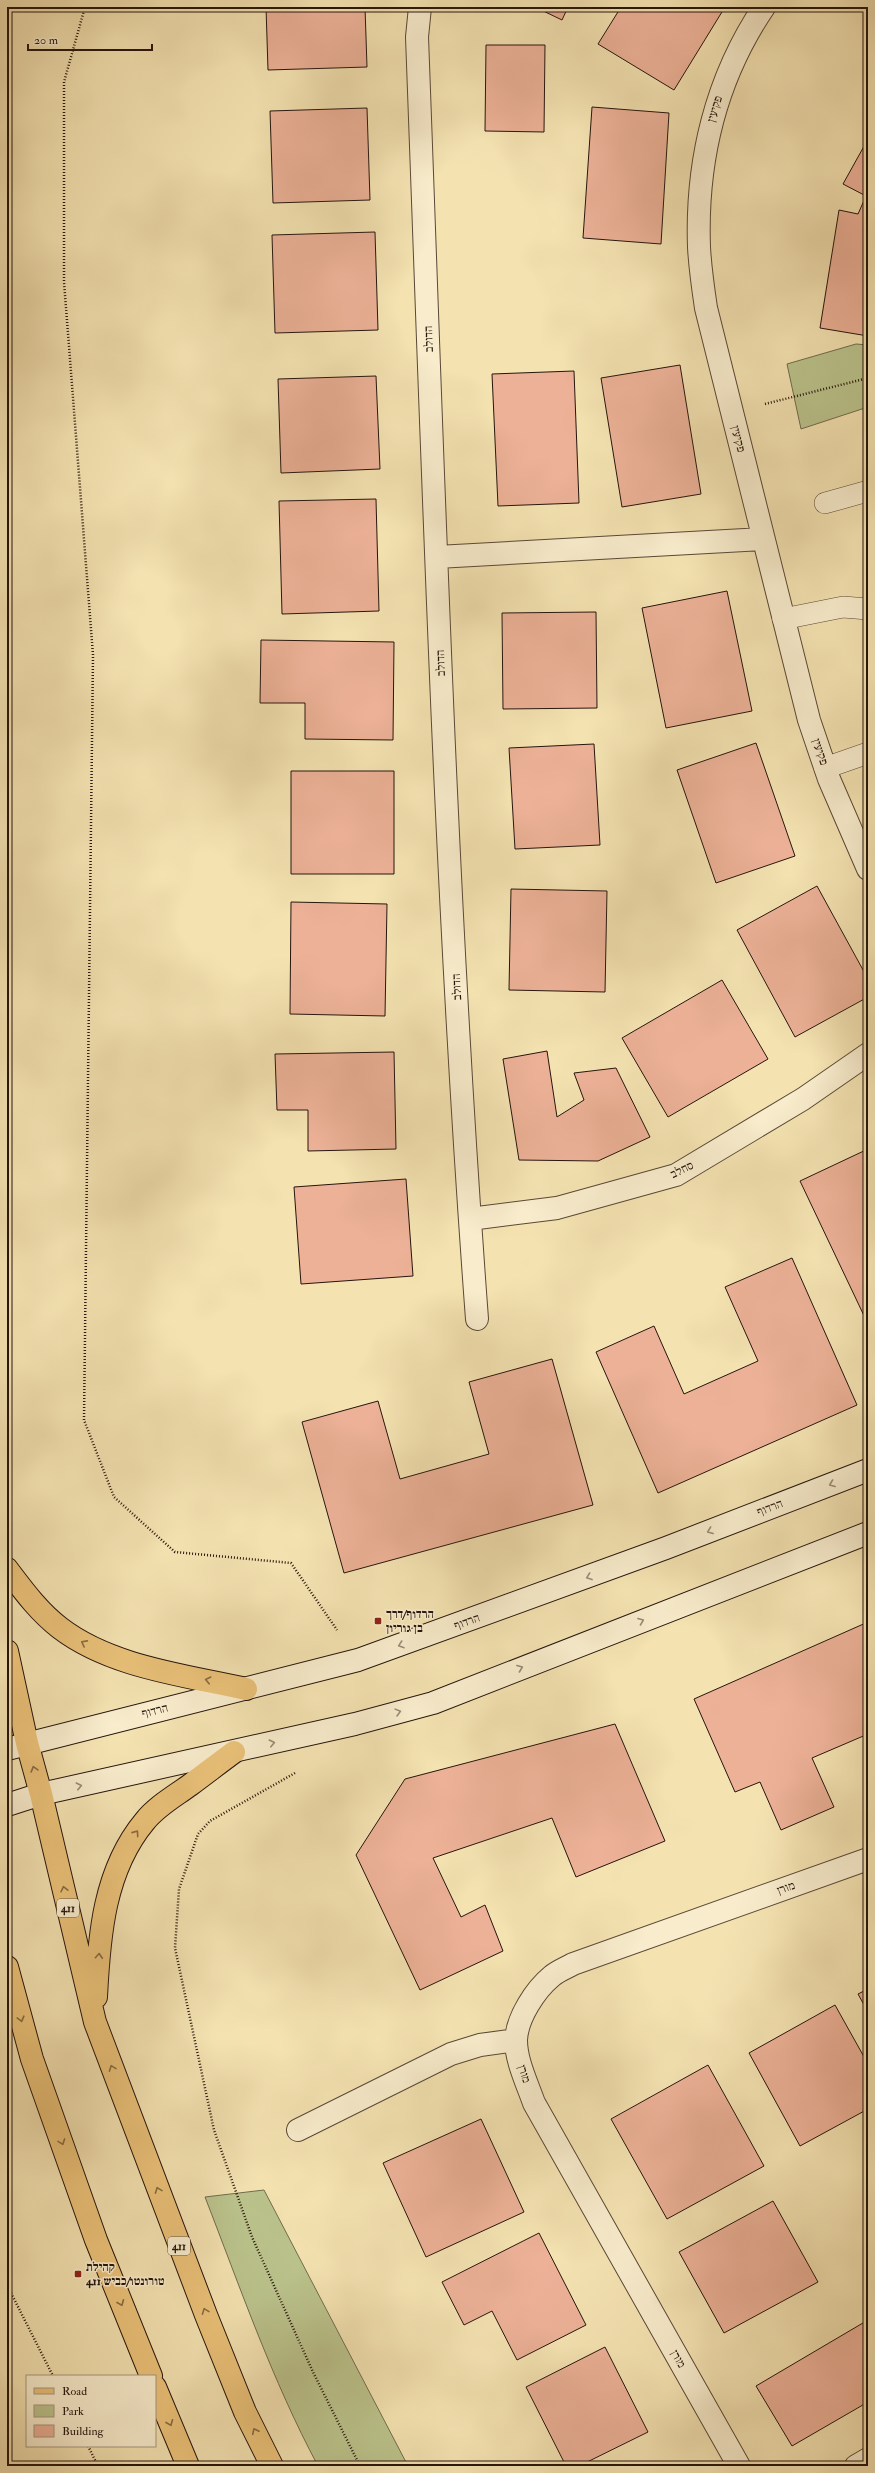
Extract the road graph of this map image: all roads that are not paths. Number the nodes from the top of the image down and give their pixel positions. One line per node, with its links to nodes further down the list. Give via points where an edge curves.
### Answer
1 (420, 7): 6 (street, הדולב, via 417,37)
2 (764, 7): 5 (street, פקיעין, via 745,36 723,84 708,136 700,190 699,247 706,308)
3 (868, 491): 4 (lane)
4 (825, 503)
5 (763, 539): 6 (street); 8 (street, פקיעין)
6 (437, 557): 13 (street, הדולב)
7 (868, 609): 8 (lane, via 842,607)
8 (783, 619): 10 (street, פקיעין, via 809,720)
9 (868, 753): 10 (lane)
10 (825, 768): 11 (street, פקיעין)
11 (868, 869)
12 (868, 1054): 13 (street, סחלב, via 803,1099 676,1175 557,1208)
13 (470, 1219): 14 (street, הדולב)
14 (477, 1319)
15 (868, 1470): 19 (street, הרדוף, one-way to 19, via 637,1559 358,1660)
16 (868, 1533): 21 (street, one-way to 16, via 434,1703)
17 (7, 1569): 19 (main road, one-way to 17, via 117,1658 82,1643 33,1604)
18 (7, 1651): 20 (main road, 411)
19 (246, 1689): 20 (street, הרדוף)
20 (17, 1746): 22 (main road, 411, one-way to 20)
21 (234, 1752): 22 (street, one-way to 21); 26 (main road, one-way to 21, via 99,1952 106,1905 116,1870 129,1842 157,1809)
22 (41, 1794): 23 (street); 26 (main road, 411, one-way to 22)
23 (7, 1805)
24 (868, 1859): 27 (street, מורן, via 573,1964 552,1976 536,1993 520,2021)
25 (7, 1967): 29 (main road, one-way to 29, via 32,2059 96,2240)
26 (95, 2022): 33 (main road, 411, one-way to 26, via 245,2412 206,2315)
27 (516, 2040): 28 (street, via 480,2045 451,2054); 34 (street, מורן, via 520,2063 534,2103)
28 (298, 2130)
29 (151, 2375)
30 (156, 2389): 32 (main road, one-way to 32)
31 (868, 2459): 35 (street)
32 (188, 2466)
33 (272, 2466)
34 (739, 2466)
35 (856, 2466)

